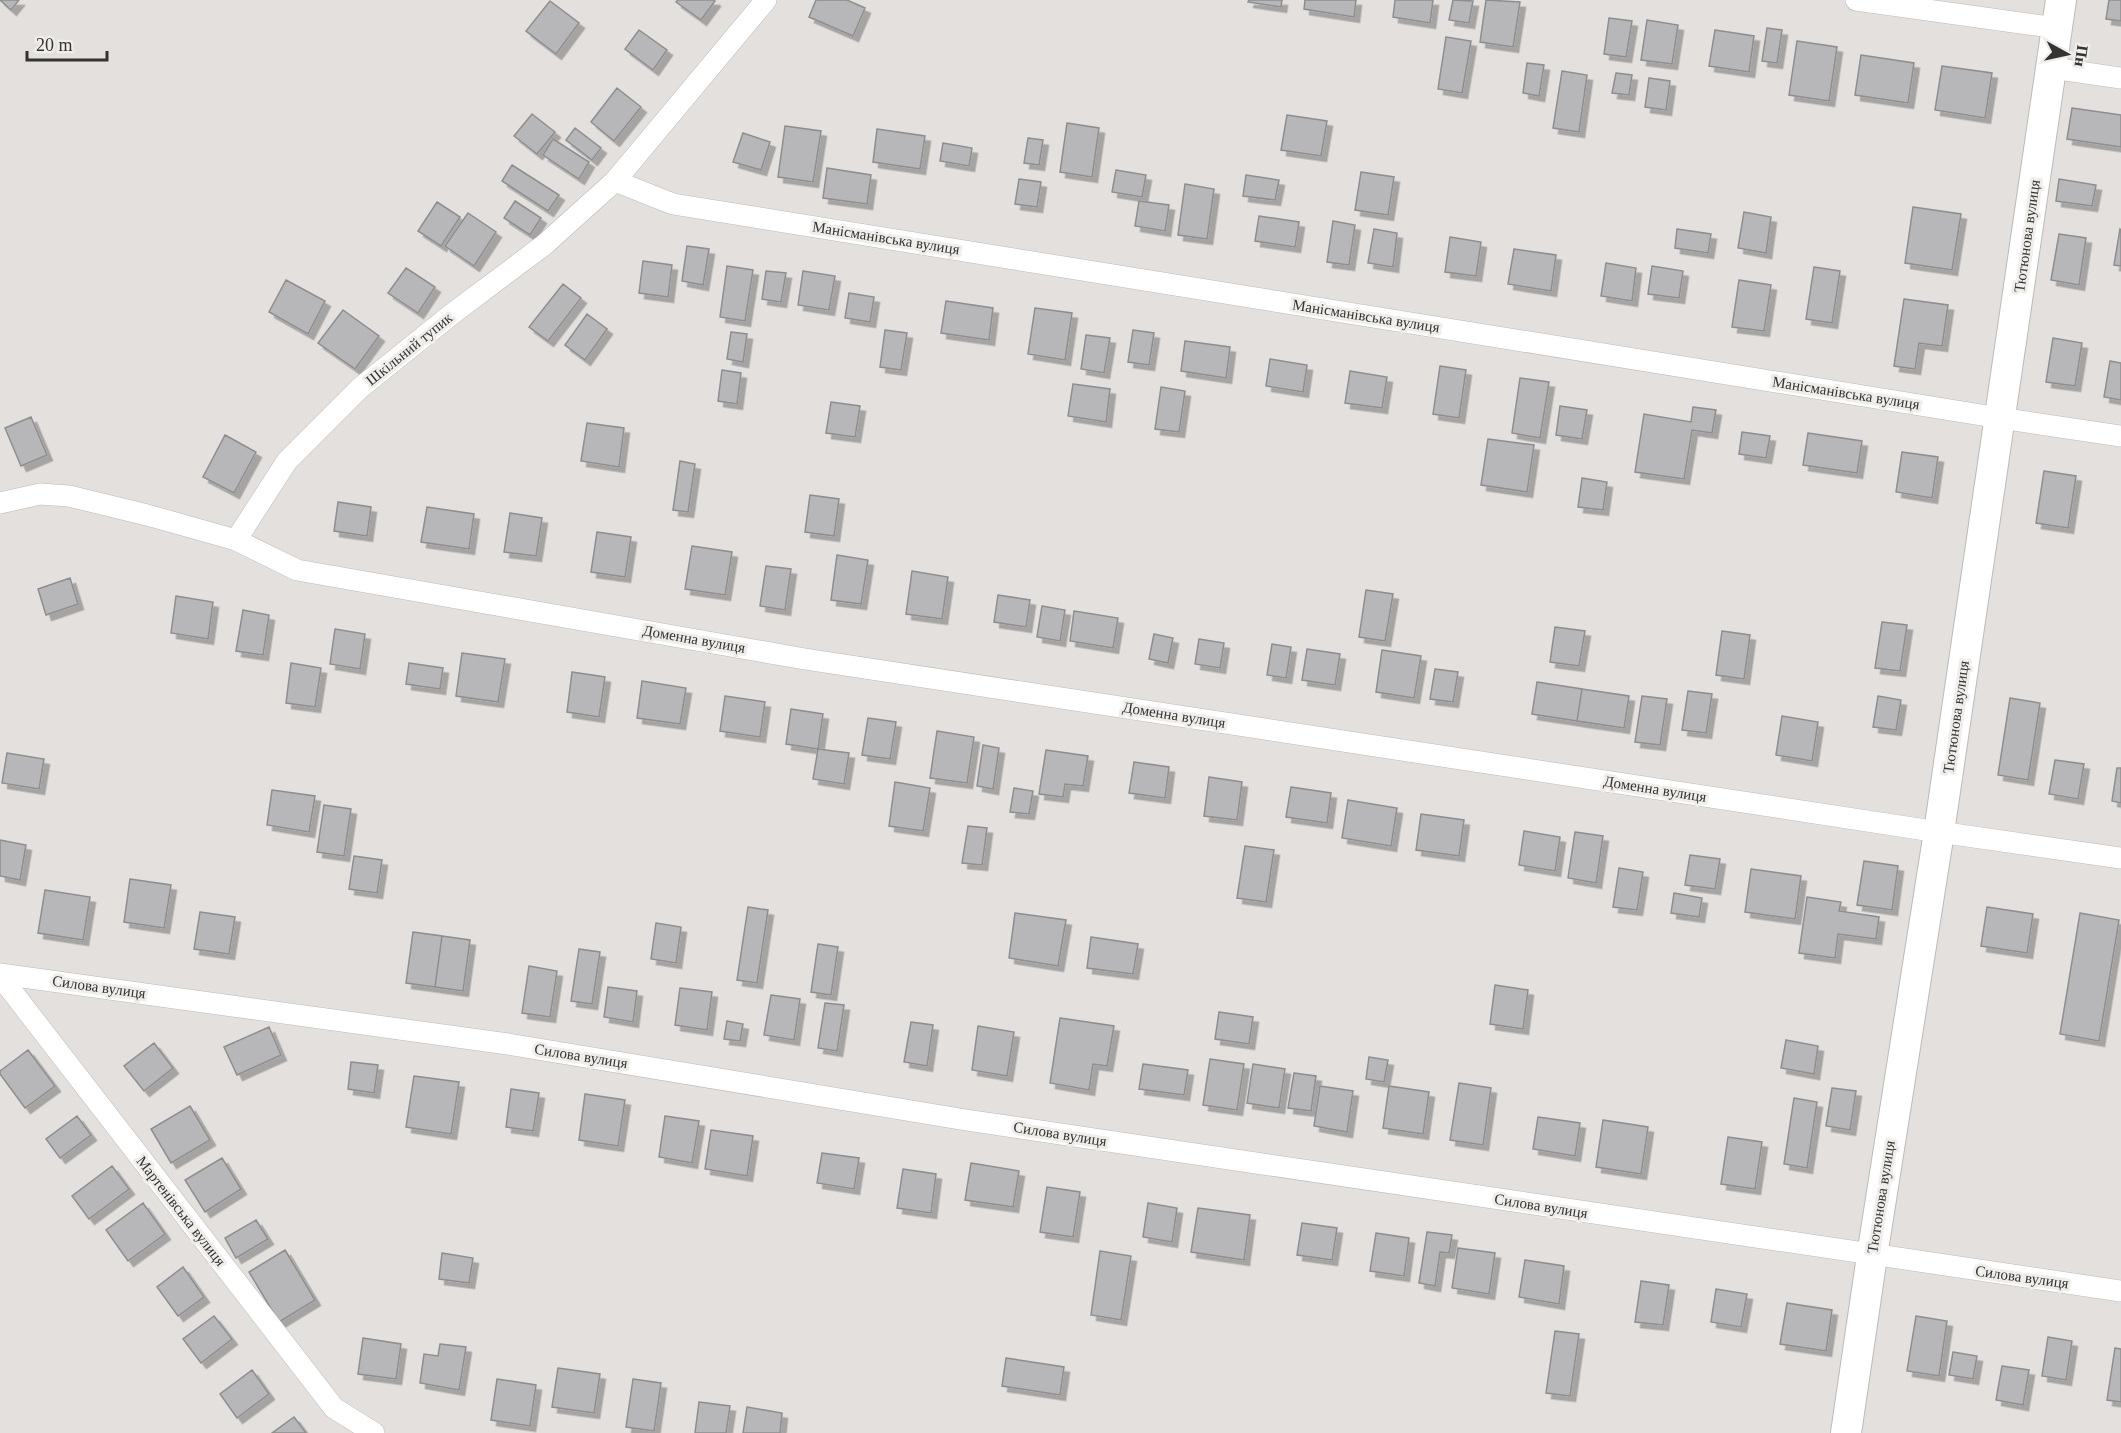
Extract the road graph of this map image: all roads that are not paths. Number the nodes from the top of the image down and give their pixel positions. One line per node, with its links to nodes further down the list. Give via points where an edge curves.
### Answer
1 (766, 0): 6 (street, Шкільний тупик)
2 (1856, 0): 3 (street)
3 (2059, 14): 4 (street, Тютюнова вулиця)
4 (2052, 68): 5 (street); 7 (street, Тютюнова вулиця)
5 (2121, 78)
6 (615, 181): 7 (street, Манісманівська вулиця, via 673,204); 10 (street, Шкільний тупик, via 544,245 360,388 286,461)
7 (2000, 418): 8 (street, Манісманівська вулиця); 11 (street, Тютюнова вулиця)
8 (2121, 436)
9 (0, 503): 10 (street, via 40,494 69,496)
10 (236, 540): 11 (street, Доменна вулиця, via 297,570 805,659)
11 (1939, 832): 12 (street, Доменна вулиця); 14 (street, Тютюнова вулиця)
12 (2121, 858)
13 (0, 975): 14 (street, Силова вулиця, via 508,1044 966,1120); 16 (street, Мартенівська вулиця, via 334,1408)
14 (1872, 1256): 15 (street, Силова вулиця); 17 (street, Тютюнова вулиця)
15 (2121, 1291)
16 (374, 1433)
17 (1846, 1433)

